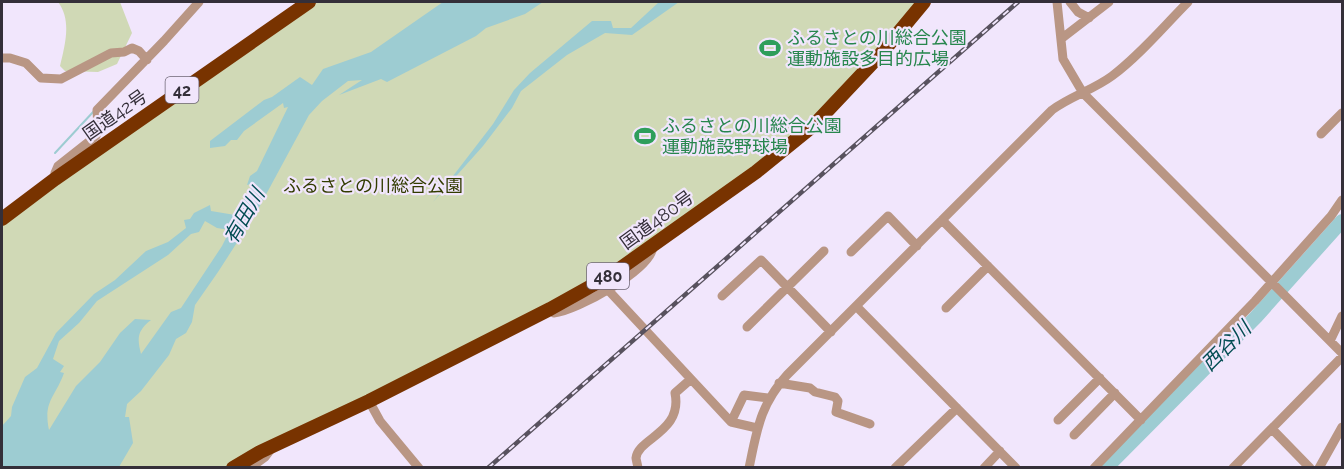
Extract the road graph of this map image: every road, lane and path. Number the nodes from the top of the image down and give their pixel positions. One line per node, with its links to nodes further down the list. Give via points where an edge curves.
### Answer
1 (199, 2): 11 (street)
2 (309, 2): 15 (highway, 国道42号 / 42)
3 (924, 2): 19 (highway, 国道480号 / 480, via 814,125)
4 (1057, 2): 9 (street)
5 (1070, 2): 8 (street)
6 (1109, 2): 8 (street)
7 (1188, 2): 12 (street, via 1123,68)
8 (1089, 18): 9 (street)
9 (1061, 39): 12 (street, via 1063,59)
10 (2, 58): 11 (street, via 26,63 41,78 53,80 111,53 132,48)
11 (147, 60): 15 (street, via 98,110 96,136 58,166)
12 (1083, 93): 18 (street, via 1052,110); 24 (street)
13 (1342, 113): 14 (street)
14 (1321, 134)
15 (55, 179): 17 (highway, 国道42号 / 42)
16 (1342, 200): 24 (street)
17 (2, 219)
18 (942, 220): 20 (street); 23 (street)
19 (653, 246): 26 (street, via 650,257); 30 (highway, 国道480号 / 480)
20 (917, 246): 22 (street, via 888,216); 28 (street)
21 (824, 251): 25 (street)
22 (851, 252)
23 (988, 266): 29 (street); 36 (street)
24 (1272, 282): 34 (street); 44 (street)
25 (787, 287): 27 (street, via 761,260); 32 (street); 33 (street)
26 (609, 291): 30 (street, via 563,312); 37 (street)
27 (722, 296)
28 (856, 306): 33 (street); 42 (street)
29 (946, 308)
30 (550, 309): 41 (highway, 国道480号 / 480)
31 (1342, 316): 34 (street)
32 (747, 327)
33 (831, 332): 38 (street)
34 (1330, 341): 35 (street)
35 (1342, 355): 49 (street)
36 (1100, 378): 39 (street); 43 (street)
37 (691, 380): 45 (street); 56 (street, via 675,393 677,402 666,428 639,451)
38 (779, 383): 40 (street); 46 (street, via 835,397 836,412)
39 (1115, 393): 44 (street); 50 (street)
40 (768, 398): 45 (street, via 744,395); 48 (street)
41 (369, 401): 51 (highway, 国道480号 / 480); 55 (street)
42 (957, 408): 52 (street); 58 (street)
43 (1058, 420)
44 (1141, 420): 61 (street)
45 (731, 422): 48 (street)
46 (870, 424)
47 (1342, 427): 64 (street)
48 (757, 428): 57 (street)
49 (1272, 429): 62 (street); 63 (street)
50 (1074, 435)
51 (273, 446): 53 (highway, 国道480号 / 480); 54 (street)
52 (1000, 451): 59 (street); 60 (street)
53 (233, 468)
54 (250, 468)
55 (419, 468)
56 (638, 468)
57 (749, 468)
58 (895, 468)
59 (984, 468)
60 (1016, 468)
61 (1094, 468)
62 (1233, 468)
63 (1310, 468)
64 (1319, 468)

